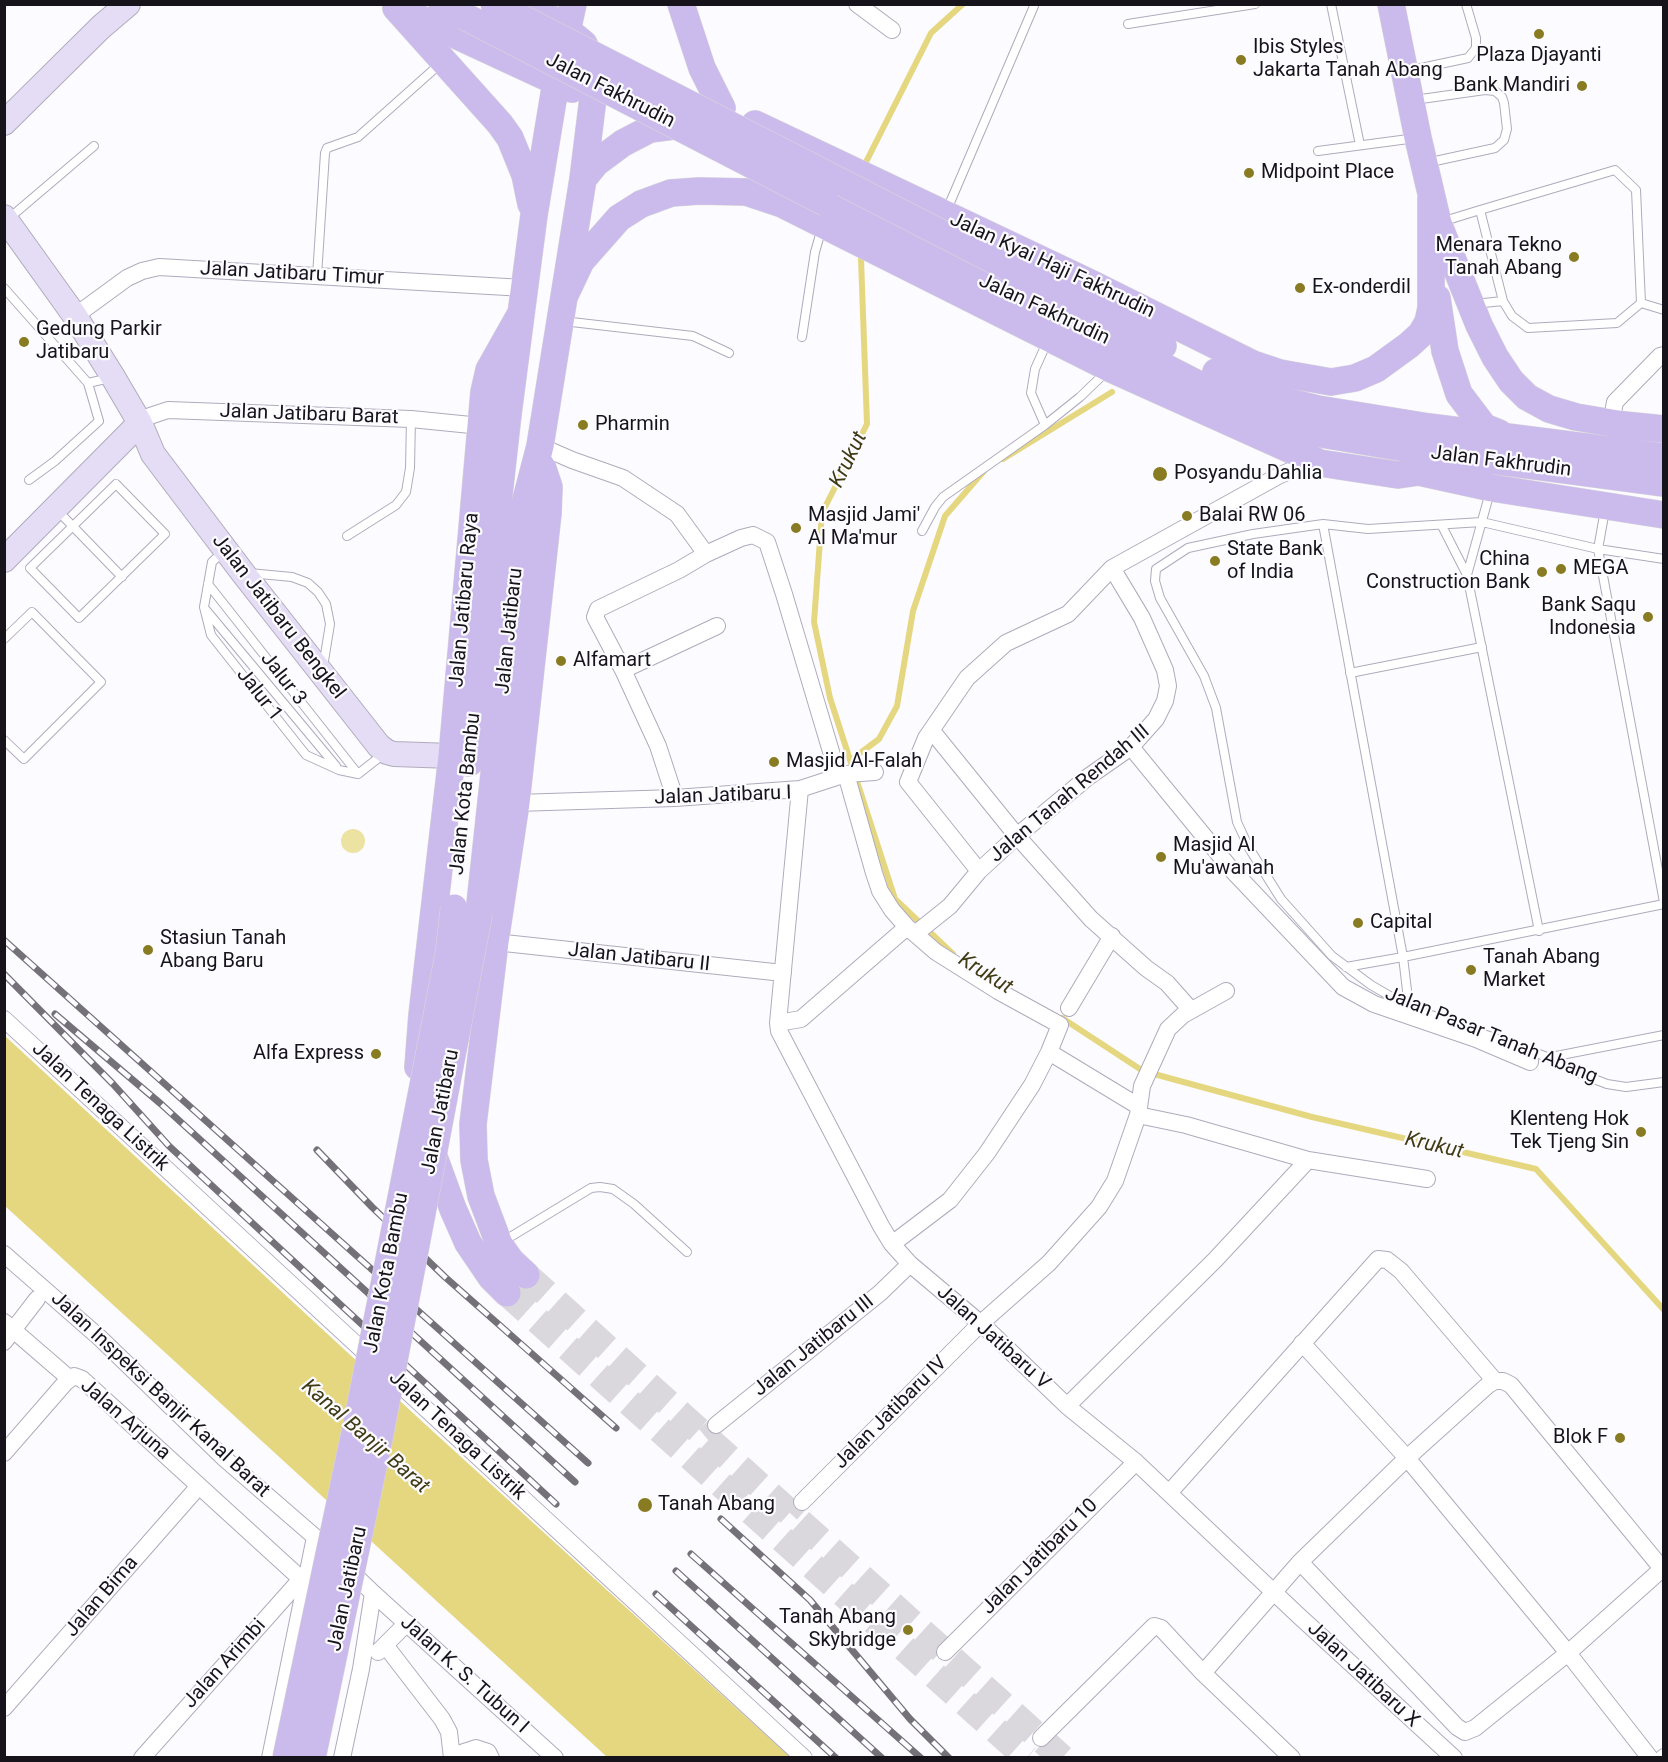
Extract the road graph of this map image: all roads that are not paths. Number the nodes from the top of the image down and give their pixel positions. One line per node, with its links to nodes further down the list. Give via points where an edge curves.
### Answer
1 (128, 4): 23 (street)
2 (494, 4): 39 (main road, Jalan Fakhrudin, bridge)
3 (529, 4): 13 (main road, Jalan Jatibaru)
4 (681, 4): 22 (main road, via 702,69)
5 (857, 4): 15 (street)
6 (1256, 4): 14 (lane)
7 (1331, 4): 26 (lane)
8 (1391, 4): 18 (main road, Jalan Kyai Haji Fakhrudin)
9 (1466, 4): 18 (lane, via 1476,38 1476,48 1468,58)
10 (394, 6): 16 (main road); 19 (main road)
11 (1034, 6): 34 (lane)
12 (453, 10): 39 (main road, Jalan Fakhrudin, bridge)
13 (570, 17): 17 (main road, Jalan Jatibaru); 19 (main road)
14 (1128, 24)
15 (892, 30)
16 (444, 60): 33 (main road, via 510,138 525,176); 38 (lane, via 365,132 327,148)
17 (594, 70): 19 (main road, Jalan Kyai Haji Fakhrudin, via 579,79); 20 (main road, Jalan Jatibaru); 22 (main road, Jalan Kyai Haji Fakhrudin, via 624,67)
18 (1405, 72): 21 (main road, Jalan Kyai Haji Fakhrudin)
19 (556, 82): 20 (main road); 33 (main road)
20 (593, 98): 30 (main road, Jalan Jatibaru)
21 (1410, 101): 25 (main road, Jalan Kyai Haji Fakhrudin); 29 (lane, via 1485,90 1496,91 1504,103 1507,129 1504,140 1495,148)
22 (722, 108): 24 (main road, Jalan Kyai Haji Fakhrudin)
23 (4, 123)
24 (759, 126): 30 (main road, via 714,123 650,129 596,163); 34 (main road, Jalan Kyai Haji Fakhrudin)
25 (1418, 138): 26 (lane); 29 (main road, Jalan Kyai Haji Fakhrudin)
26 (1360, 145): 28 (lane)
27 (94, 146): 35 (lane)
28 (1318, 151)
29 (1424, 164): 32 (main road, Jalan Kyai Haji Fakhrudin)
30 (583, 179): 45 (main road, Jalan Jatibaru)
31 (1480, 210): 32 (lane); 42 (lane); 43 (lane, via 1615,170 1636,190)
32 (1435, 211): 37 (main road, Jalan Kyai Haji Fakhrudin); 44 (main road, Jalan Kyai Haji Fakhrudin)
33 (534, 215): 41 (main road)
34 (944, 215): 37 (main road, Jalan Kyai Haji Fakhrudin, via 1253,364 1331,382 1376,369 1421,334 1431,308)
35 (6, 219): 48 (street, Jalan Jatibaru Bengkel)
36 (823, 224): 45 (main road, Jalan Fakhrudin, via 746,192 671,193 641,204 619,218 581,261); 49 (lane); 50 (main road, Jalan Fakhrudin)
37 (1432, 267): 63 (main road, via 1445,351 1459,394 1484,427)
38 (317, 276): 41 (street, Jalan Jatibaru Timur); 48 (street, Jalan Jatibaru Timur, via 159,267 128,278)
39 (1003, 279): 57 (main road, Jalan Fakhrudin); 63 (main road, Jalan Fakhrudin, via 1276,399 1363,417)
40 (4, 288): 55 (lane)
41 (524, 288): 47 (main road)
42 (1503, 301): 43 (lane, via 1512,316 1528,328 1617,322); 44 (lane)
43 (1641, 303): 46 (lane)
44 (1471, 305): 59 (main road, Jalan Kyai Haji Fakhrudin, via 1495,357 1527,397 1549,409)
45 (562, 309): 51 (lane, via 693,336); 64 (main road, Jalan Jatibaru)
46 (1664, 310)
47 (520, 315): 61 (main road, Jalan Jatibaru Raya, via 489,370); 113 (main road, Jalan Kota Bambu, via 498,499)
48 (75, 316): 54 (street, Jalan Jatibaru Bengkel)
49 (802, 337)
50 (1049, 337): 53 (main road, Jalan Fakhrudin); 60 (lane, via 1035,369 1031,393)
51 (729, 353)
52 (1664, 355): 59 (street, via 1615,402)
53 (1109, 368): 60 (lane); 66 (main road, Jalan Fakhrudin)
54 (113, 377): 55 (lane); 58 (street, Jalan Jatibaru Bengkel)
55 (88, 383): 68 (lane, via 99,421)
56 (411, 419): 58 (street, Jalan Jatibaru Barat, via 168,410); 61 (street, Jalan Jatibaru Barat); 79 (lane, via 406,492 396,505)
57 (1272, 422): 67 (main road, via 1336,448 1405,464); 69 (main road, Jalan Fakhrudin, via 1422,452)
58 (140, 423): 72 (street); 81 (street, Jalan Jatibaru Bengkel, via 153,454)
59 (1611, 423): 62 (main road)
60 (1045, 425): 78 (lane, via 943,498)
61 (481, 426): 103 (main road, Jalan Jatibaru Raya)
62 (1664, 429)
63 (1503, 435): 65 (main road, Jalan Fakhrudin)
64 (539, 454): 82 (street, via 572,460 623,478 676,514); 109 (main road, Jalan Jatibaru, via 549,488 548,513); 113 (main road, Jalan Jatibaru, via 522,515)
65 (1664, 457)
66 (1320, 463): 67 (main road, Jalan Fakhrudin, via 1398,475); 85 (street, via 1280,475)
67 (1419, 472): 70 (main road, Jalan Fakhrudin)
68 (29, 480)
69 (1664, 483)
70 (1492, 488): 71 (main road, Jalan Fakhrudin); 74 (lane)
71 (1606, 507): 73 (main road, Jalan Fakhrudin); 80 (lane)
72 (56, 509): 76 (lane); 84 (street)
73 (1664, 515)
74 (1482, 522): 77 (lane); 80 (lane); 87 (lane)
75 (1323, 524): 77 (lane, via 1368,529); 98 (lane); 119 (lane, Jalan Pasar Tanah Abang, via 1188,548 1156,568 1155,581 1160,598 1204,676 1216,708 1237,822 1249,848 1281,899)
76 (73, 526): 88 (lane); 88 (lane, via 30,568 79,618); 88 (lane, via 116,484 165,534)
77 (1442, 526): 87 (lane)
78 (922, 531)
79 (347, 536)
80 (1598, 549): 83 (lane); 112 (lane)
81 (226, 550): 86 (street, Jalan Jatibaru Bengkel); 89 (lane, via 212,562)
82 (705, 554): 96 (street, via 598,609 595,617); 105 (street, via 753,535 766,542)
83 (1664, 559)
84 (4, 560)
85 (1112, 568): 99 (street, via 1068,614 1006,643 967,678); 101 (street, Jalan Tanah Rendah III, via 1142,618 1168,686 1156,719)
86 (243, 573): 97 (street, Jalan Jatibaru Bengkel); 97 (lane, via 292,578 308,583 318,592 326,604 330,624)
87 (1467, 575): 95 (lane)
88 (122, 577)
89 (208, 584): 90 (lane); 106 (lane, Jalur 3)
90 (204, 608): 104 (lane); 104 (lane, Jalur 1, via 212,635 306,755)
91 (4, 624): 93 (lane)
92 (717, 626): 96 (street)
93 (12, 632): 94 (lane); 100 (lane, via 32,612 101,682 24,759)
94 (4, 639)
95 (1482, 647): 98 (lane); 115 (lane)
96 (623, 670): 108 (street, via 658,746)
97 (322, 672): 102 (street, Jalan Jatibaru Bengkel)
98 (1350, 673): 118 (lane)
99 (932, 731): 110 (street); 111 (street, via 908,782)
100 (4, 740)
101 (1131, 747): 110 (street, Jalan Tanah Rendah III); 132 (street, via 1212,849 1343,987 1374,1004)
102 (387, 752): 103 (street); 106 (lane)
103 (452, 756): 128 (main road, Jalan Jatibaru Raya)
104 (339, 770): 106 (lane)
105 (854, 773): 107 (street); 114 (street, via 880,891 892,910)
106 (358, 774)
107 (800, 789): 108 (street, Jalan Jatibaru I); 120 (street, Jalan Jatibaru I)
108 (675, 798): 109 (street, Jalan Jatibaru I)
109 (516, 803): 117 (main road, Jalan Jatibaru)
110 (1017, 836): 111 (street, Jalan Tanah Rendah III); 116 (street, via 1091,919)
111 (979, 872): 114 (street, Jalan Tanah Rendah III, via 950,906)
112 (1664, 903): 115 (lane)
113 (466, 910): 175 (main road, Jalan Kota Bambu, bridge, via 447,963 364,1390); 176 (main road, Jalan Jatibaru, bridge, via 380,1434)
114 (919, 928): 126 (street, Jalan Tanah Rendah III, via 801,1019); 130 (street, via 936,952 1060,1025)
115 (1539, 930): 118 (lane)
116 (1112, 936): 123 (street); 124 (street, via 1167,983)
117 (495, 942): 120 (street, Jalan Jatibaru II); 129 (main road, Jalan Jatibaru)
118 (1403, 957): 119 (lane); 122 (lane)
119 (1346, 967): 122 (lane, Jalan Pasar Tanah Abang, via 1379,991)
120 (783, 973): 126 (street, Jalan Jatibaru I)
121 (1226, 991): 124 (street, Jalan Jatibaru IV)
122 (1409, 1006): 131 (lane, Jalan Pasar Tanah Abang)
123 (1069, 1008)
124 (1191, 1010): 134 (street, Jalan Jatibaru IV, via 1168,1029 1142,1086)
125 (4, 1019): 180 (street, Jalan Tenaga Listrik)
126 (779, 1027): 139 (street, Jalan Jatibaru V)
127 (1664, 1035): 131 (lane)
128 (419, 1044): 129 (main road, via 433,1063 449,1068 469,1065); 137 (main road, Jalan Jatibaru Raya, via 420,1092 431,1151)
129 (482, 1050): 138 (main road, Jalan Jatibaru, via 473,1124 474,1160 480,1196)
130 (1049, 1052): 134 (street); 139 (street, via 987,1153 950,1200)
131 (1550, 1058): 133 (lane, Jalan Pasar Tanah Abang, via 1607,1084 1626,1087)
132 (1530, 1062)
133 (1664, 1082)
134 (1138, 1110): 135 (street); 144 (street, Jalan Jatibaru IV, via 1114,1181 1099,1208 1049,1263)
135 (1308, 1160): 136 (street); 149 (street, via 1215,1260)
136 (1427, 1179)
137 (468, 1244): 138 (main road, Jalan Jatibaru, via 491,1277 516,1284 511,1261)
138 (499, 1244): 140 (lane, via 591,1188 600,1187 613,1189 634,1204)
139 (892, 1244): 142 (street, Jalan Jatibaru V)
140 (687, 1252)
141 (4, 1254): 157 (street, Jalan Inspeksi Banjir Kanal Barat)
142 (910, 1264): 144 (street, Jalan Jatibaru V); 150 (street, Jalan Jatibaru III, via 880,1293)
143 (37, 1299): 145 (street)
144 (980, 1324): 149 (street, Jalan Jatibaru V); 156 (street, Jalan Jatibaru IV)
145 (7, 1331): 147 (street)
146 (1302, 1343): 148 (street, via 1378,1258 1401,1270); 152 (street); 155 (street)
147 (70, 1379): 151 (street, Jalan Arjuna); 154 (street, Jalan Arjuna, via 82,1378)
148 (1495, 1381): 152 (street); 159 (street, via 1511,1385)
149 (1067, 1406): 153 (street, Jalan Jatibaru V)
150 (716, 1425)
151 (4, 1453)
152 (1407, 1458): 158 (street); 166 (street)
153 (1136, 1462): 155 (street, Jalan Jatibaru V); 165 (street, Jalan Jatibaru 10)
154 (199, 1486): 160 (street, Jalan Arjuna); 169 (street, Jalan Bima)
155 (1169, 1493): 161 (street, Jalan Jatibaru V)
156 (802, 1502)
157 (315, 1537): 160 (street); 162 (street, Jalan Inspeksi Banjir Kanal Barat)
158 (1300, 1562): 161 (street); 166 (street, via 1465,1732)
159 (1663, 1570): 166 (street)
160 (305, 1574): 173 (street, Jalan Arimbi); 174 (street)
161 (1274, 1592): 168 (street); 182 (street, Jalan Jatibaru X)
162 (373, 1593): 163 (street, Jalan K. S. Tubun I); 167 (street)
163 (407, 1623): 164 (street); 179 (street, Jalan K. S. Tubun I)
164 (385, 1645): 167 (street); 172 (street, via 442,1719 449,1732)
165 (945, 1652)
166 (1568, 1653): 171 (street)
167 (361, 1669): 177 (street)
168 (1203, 1673): 170 (street, via 1161,1628 1154,1626); 181 (street)
169 (4, 1708)
170 (1041, 1738)
171 (1656, 1756)
172 (452, 1757): 178 (street, via 476,1748 488,1752)
173 (142, 1758)
174 (270, 1758)
175 (286, 1758)
176 (312, 1758)
177 (342, 1758)
178 (490, 1758)
179 (555, 1758)
180 (804, 1758)
181 (1292, 1758)
182 (1454, 1758)

